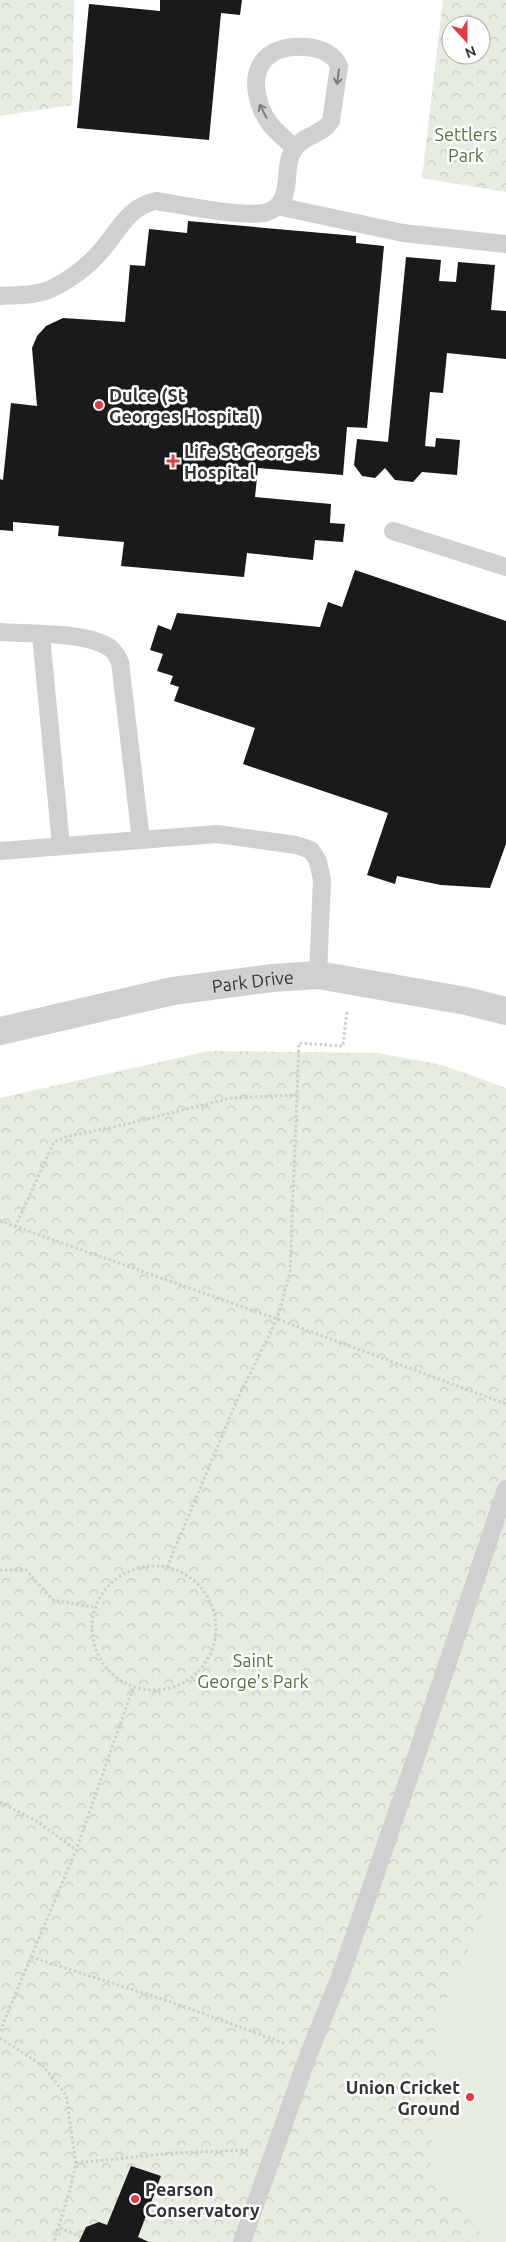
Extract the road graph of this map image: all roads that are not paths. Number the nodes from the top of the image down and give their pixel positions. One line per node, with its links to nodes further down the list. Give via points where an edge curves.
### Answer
1 (295, 148): 1 (lane, one-way to 1, via 275,130 262,112 256,82 260,68 270,55 291,48 309,48 328,53 336,59 339,72 327,129 300,142); 2 (lane, via 288,161 284,195)
2 (277, 206): 3 (lane, via 403,233); 4 (lane, via 262,213 244,213 156,202 142,204 87,266 69,278 52,289 34,294)
3 (506, 244)
4 (0, 296)
5 (393, 531): 6 (lane)
6 (506, 566)
7 (0, 632): 8 (lane)
8 (41, 635): 9 (lane, via 88,639 107,645 120,662); 10 (lane)
9 (141, 840): 10 (lane); 12 (lane, via 217,834 311,850 318,861 322,880)
10 (61, 845): 11 (lane)
11 (0, 851)
12 (318, 975): 13 (street, Park Drive, via 466,1000); 14 (street, Park Drive, via 173,991)
13 (506, 1011)
14 (0, 1031)
15 (506, 1489): 16 (lane, via 343,1968 309,2053)
16 (242, 2242)

